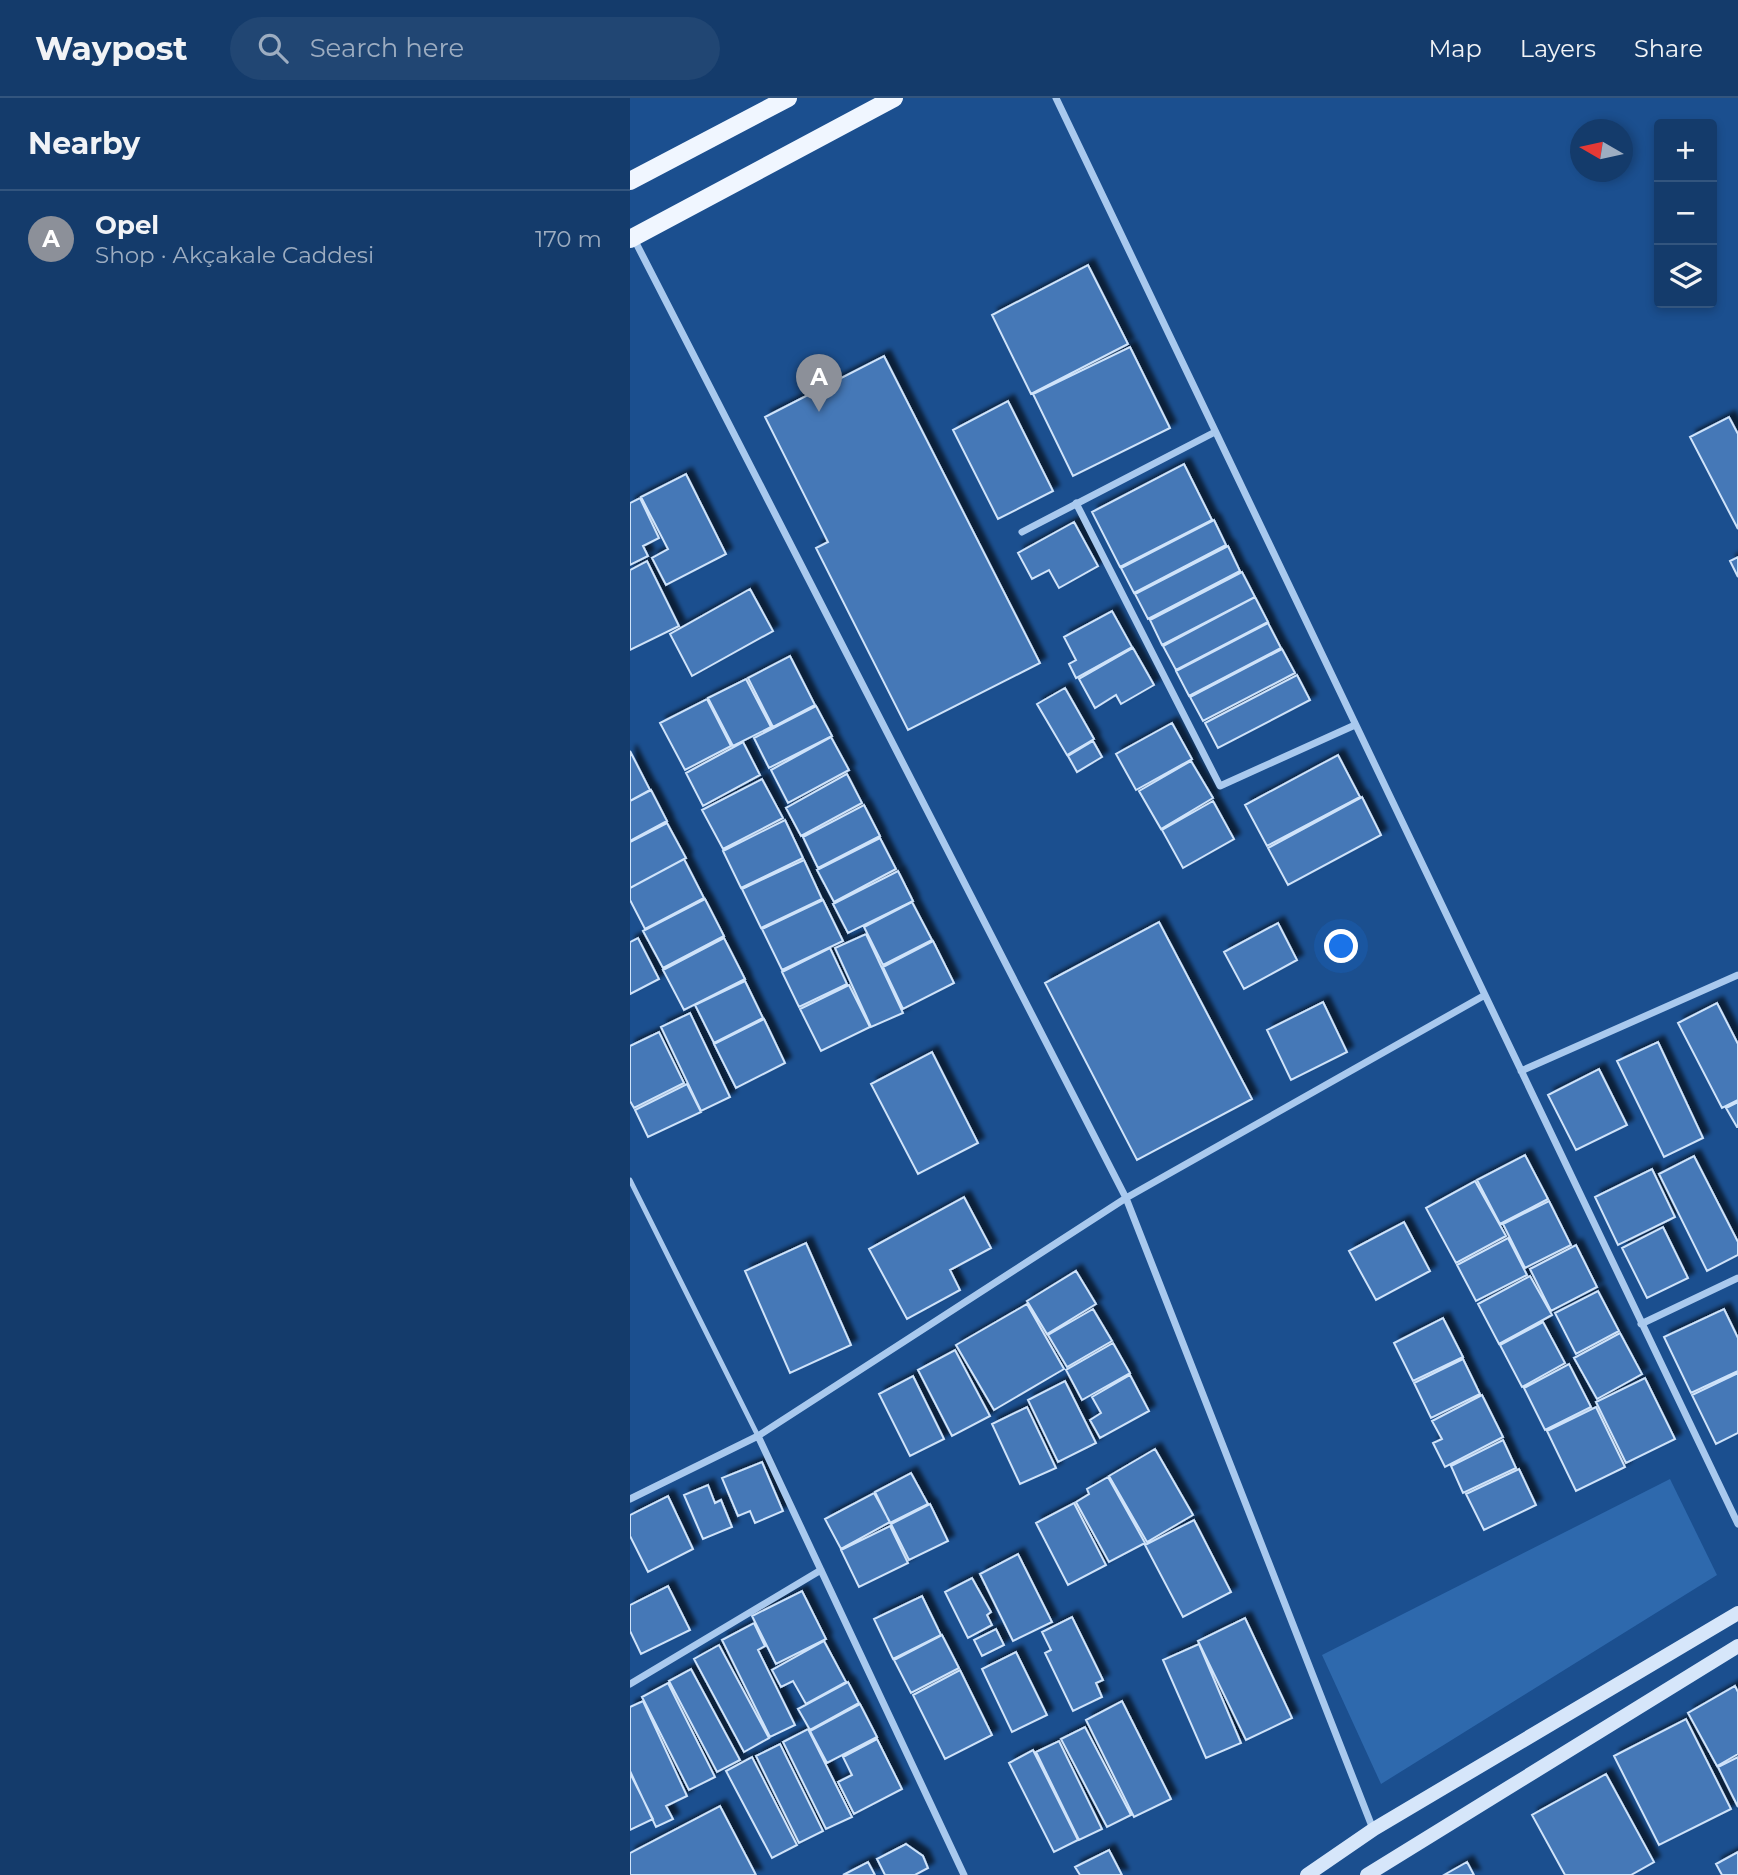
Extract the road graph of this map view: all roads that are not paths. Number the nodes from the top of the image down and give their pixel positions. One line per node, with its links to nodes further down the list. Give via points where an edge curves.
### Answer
1 (788, 98): 4 (main road)
2 (894, 98): 5 (main road)
3 (1056, 98): 6 (street)
4 (630, 181)
5 (632, 238): 14 (street)
6 (1216, 432): 7 (street); 9 (street)
7 (1076, 503): 8 (street); 9 (street, via 1220,786)
8 (1022, 532)
9 (1355, 725): 11 (street)
10 (1738, 975): 12 (street)
11 (1485, 995): 12 (street); 14 (street)
12 (1521, 1070): 16 (street)
13 (630, 1180): 17 (lane)
14 (1126, 1198): 17 (street); 24 (street)
15 (1738, 1278): 16 (street)
16 (1641, 1324): 19 (street)
17 (758, 1436): 18 (street); 20 (street)
18 (630, 1499)
19 (1738, 1524)
20 (821, 1570): 23 (street); 25 (street)
21 (1738, 1613): 24 (main road)
22 (1738, 1646): 27 (main road)
23 (630, 1684)
24 (1374, 1829): 26 (main road)
25 (964, 1875)
26 (1307, 1875)
27 (1367, 1875)

